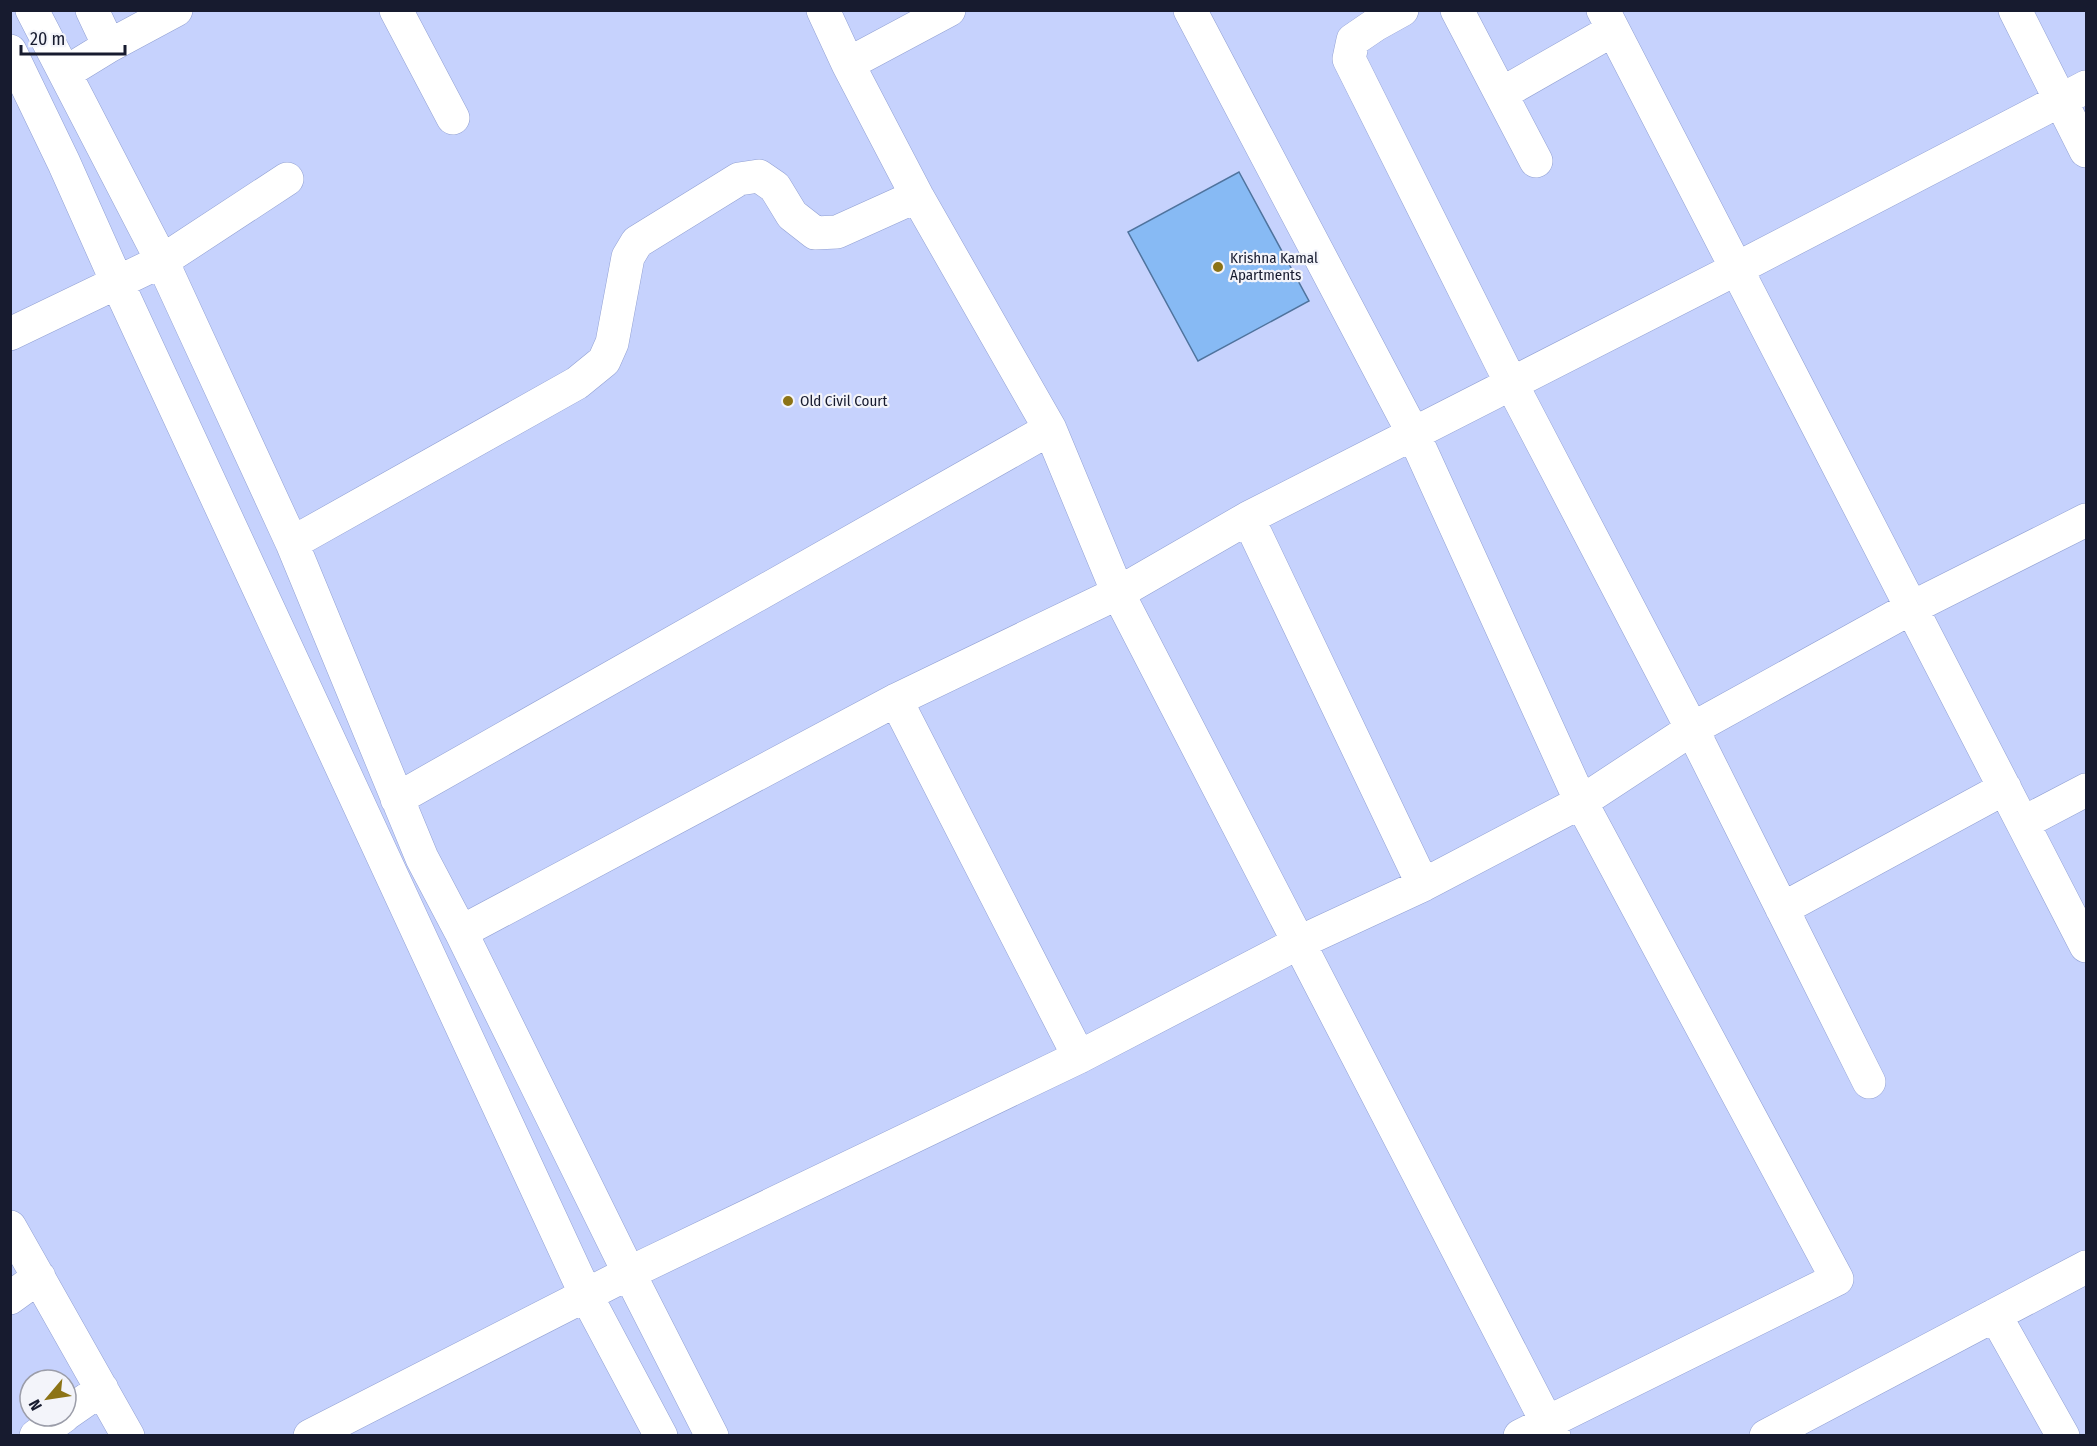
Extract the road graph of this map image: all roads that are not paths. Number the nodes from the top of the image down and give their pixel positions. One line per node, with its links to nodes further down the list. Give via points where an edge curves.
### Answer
1 (32, 10): 15 (street)
2 (92, 10): 12 (street)
3 (176, 10): 12 (street)
4 (396, 10): 18 (street)
5 (823, 10): 14 (street)
6 (950, 10): 14 (street)
7 (1190, 10): 29 (street)
8 (1402, 10): 27 (street, via 1353,40 1349,59)
9 (1457, 10): 16 (street)
10 (2015, 10): 17 (street)
11 (1608, 20): 16 (street); 24 (street)
12 (109, 46): 15 (street)
13 (11, 53): 25 (street)
14 (848, 64): 22 (street)
15 (65, 73): 23 (street)
16 (1501, 94): 20 (street)
17 (2074, 94): 19 (street); 24 (street)
18 (453, 118)
19 (2086, 151)
20 (1536, 161)
21 (287, 179): 23 (street)
22 (917, 196): 28 (street); 32 (street, via 837,232 815,233 792,215 775,187 759,176 739,179 637,242 628,257 612,343 604,361 577,383)
23 (162, 261): 25 (street); 32 (street)
24 (1736, 269): 27 (street); 34 (street)
25 (117, 282): 26 (street); 53 (street)
26 (10, 334)
27 (1511, 383): 29 (street); 36 (street)
28 (1050, 429): 33 (street); 39 (street)
29 (1413, 433): 30 (street); 40 (street)
30 (1248, 518): 33 (street); 42 (street)
31 (2086, 520): 34 (street)
32 (292, 543): 39 (street)
33 (1118, 593): 35 (street); 45 (street)
34 (1911, 608): 36 (street); 37 (street)
35 (896, 700): 44 (street); 47 (street)
36 (1692, 729): 40 (street); 43 (street)
37 (2005, 788): 41 (street); 43 (street)
38 (2086, 790): 41 (street)
39 (397, 799): 44 (street, via 422,858)
40 (1581, 802): 42 (street); 58 (street, via 1837,1279)
41 (2023, 823): 46 (street)
42 (1423, 885): 45 (street)
43 (1782, 909): 48 (street)
44 (461, 932): 51 (street)
45 (1300, 942): 47 (street); 58 (street)
46 (2086, 946)
47 (1079, 1057): 51 (street)
48 (1869, 1082)
49 (10, 1227): 52 (street)
50 (2086, 1267): 55 (street)
51 (629, 1273): 53 (street); 62 (street)
52 (39, 1277): 54 (street); 56 (street)
53 (586, 1295): 60 (street); 61 (street)
54 (10, 1298)
55 (1995, 1315): 63 (street); 64 (street)
56 (102, 1389): 57 (street); 59 (street)
57 (78, 1406)
58 (1541, 1431)
59 (128, 1436)
60 (310, 1436)
61 (661, 1436)
62 (712, 1436)
63 (1766, 1436)
64 (2063, 1436)

